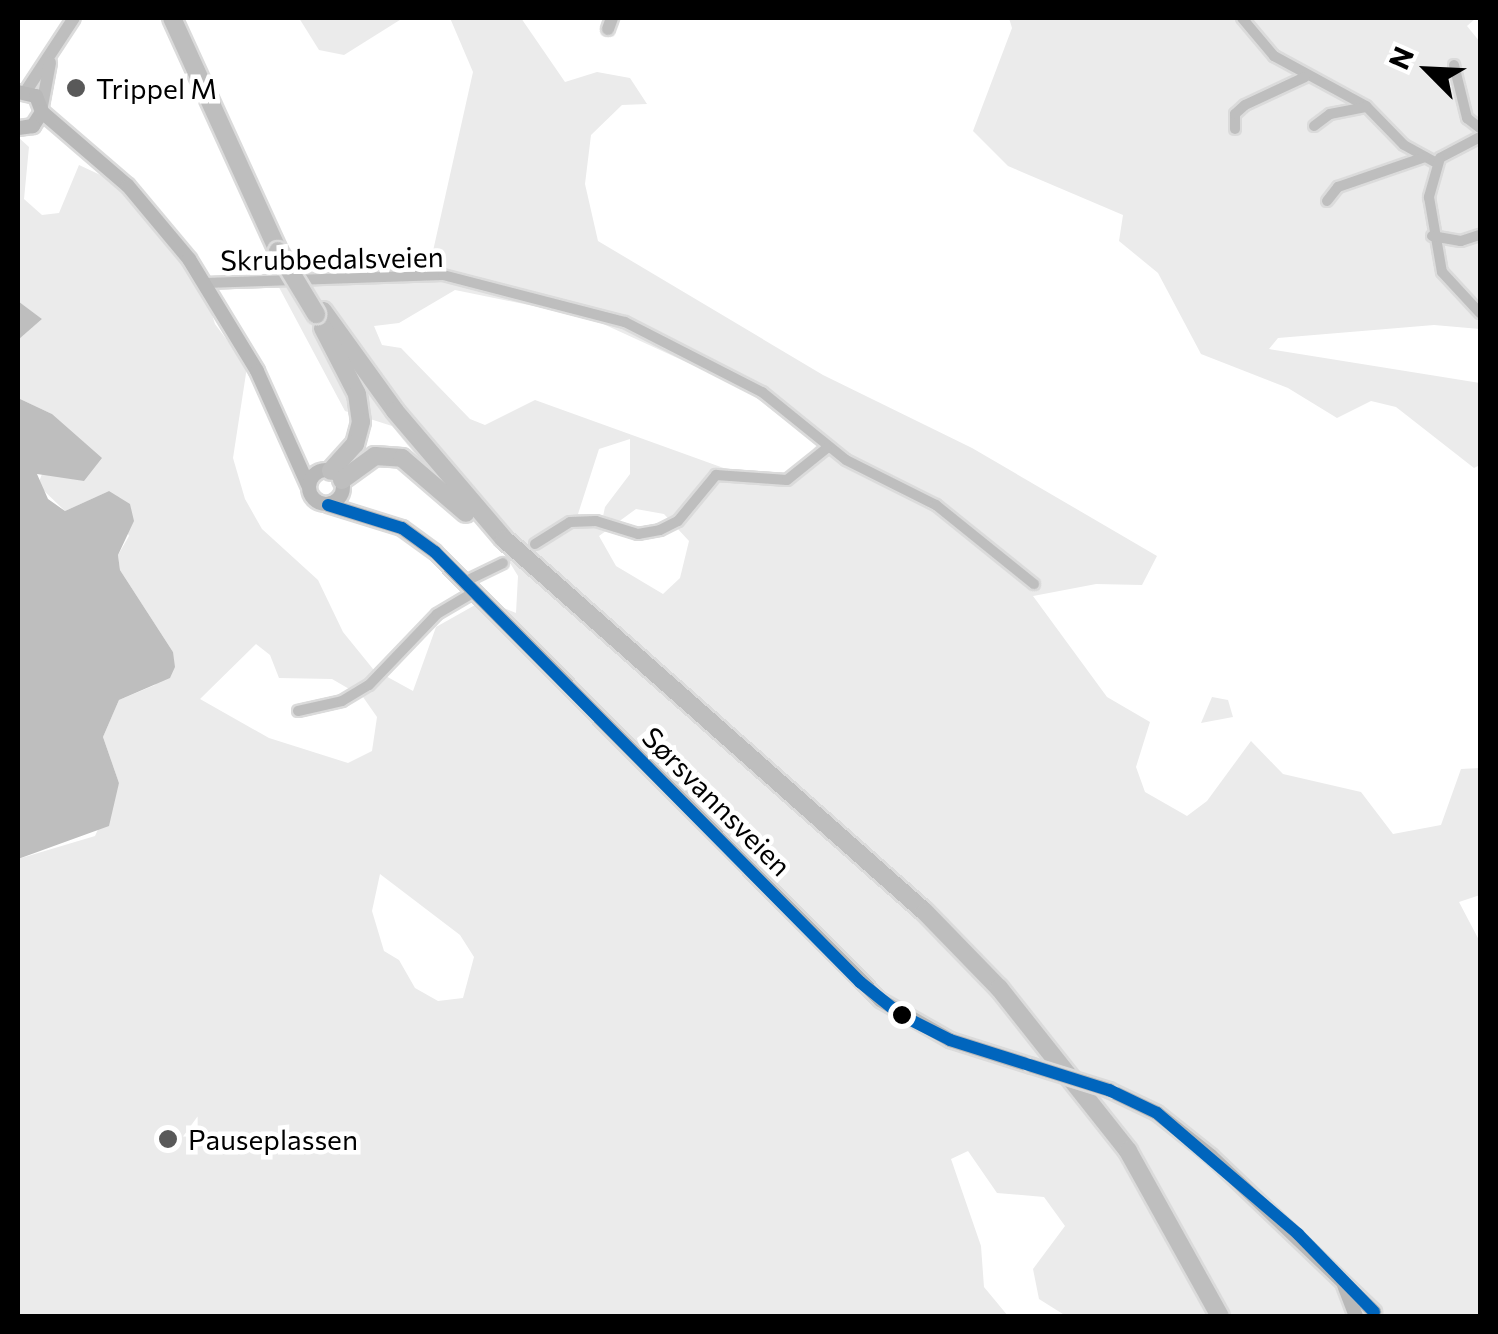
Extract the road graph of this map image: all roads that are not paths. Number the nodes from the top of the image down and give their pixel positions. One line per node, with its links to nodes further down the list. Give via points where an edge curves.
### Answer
1 (74, 18): 5 (street)
2 (172, 18): 21 (highway)
3 (181, 18): 21 (highway)
4 (1242, 18): 7 (street, via 1274,56)
5 (56, 47): 8 (street); 10 (street)
6 (1454, 64): 13 (street, via 1467,118)
7 (1306, 77): 9 (street); 14 (street, via 1245,105 1235,114)
8 (20, 91): 10 (main road, Sørsvannsveien)
9 (1366, 106): 11 (street, via 1330,114); 17 (street)
10 (42, 109): 12 (main road); 16 (main road, Sørsvannsveien)
11 (1314, 126)
12 (23, 128): 16 (main road, Sørsvannsveien)
13 (1480, 128)
14 (1235, 129)
15 (1480, 137): 17 (street)
16 (78, 146): 22 (main road, Sørsvannsveien, via 140,198)
17 (1431, 160): 18 (street, via 1338,187); 20 (street)
18 (1327, 202)
19 (1480, 235): 20 (street, via 1461,241)
20 (1432, 236): 24 (street, via 1442,272)
21 (282, 249): 23 (highway, bridge)
22 (205, 282): 25 (main road, Sørsvannsveien); 26 (street, Skrubbedalsveien, via 443,275 523,291 625,322 695,356 762,392)
23 (320, 312): 27 (highway, via 357,394 361,422); 31 (highway, via 383,411); 37 (highway, via 504,538 924,912 998,988 1128,1151)
24 (1480, 314)
25 (290, 444): 27 (main road, Sørsvannsveien); 28 (main road, Sørsvannsveien)
26 (828, 448): 32 (street, via 787,480 716,475 676,523 660,530 629,533 588,520 557,528); 34 (street, Skrubbedalsveien, via 936,505)
27 (335, 477): 28 (main road); 29 (main road); 30 (main road, Sørsvannsveien); 31 (highway, via 375,456 402,458)
28 (308, 485): 29 (main road, via 313,500)
29 (328, 505): 30 (main road, Sørsvannsveien)
30 (369, 515): 35 (main road, Sørsvannsveien, via 410,532)
31 (479, 526): 37 (highway, via 989,989 1118,1151)
32 (535, 544)
33 (503, 563): 35 (street)
34 (1034, 584)
35 (470, 586): 36 (street, via 368,685 342,701); 38 (main road, Sørsvannsveien, bridge, via 860,982 921,1027 1109,1090 1157,1113 1344,1284)
36 (298, 711)
37 (1216, 1312)
38 (1368, 1315)

